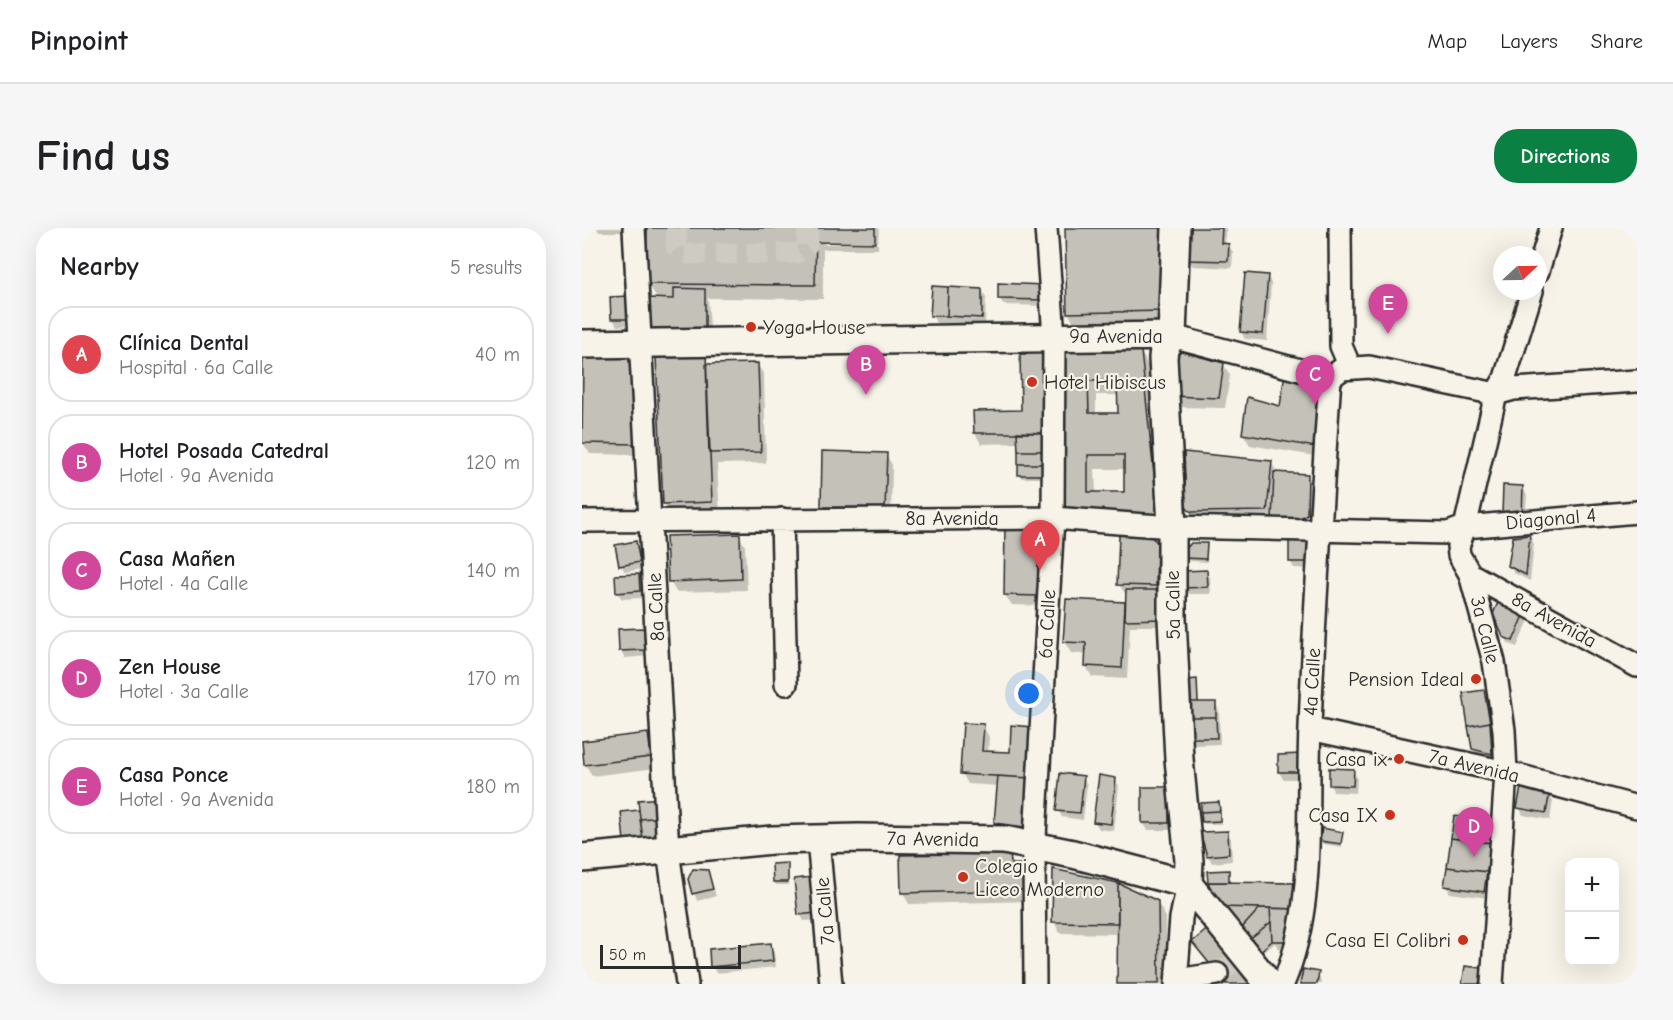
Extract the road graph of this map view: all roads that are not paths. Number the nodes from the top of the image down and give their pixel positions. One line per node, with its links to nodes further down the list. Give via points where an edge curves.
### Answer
1 (634, 228): 11 (street, 8a Calle)
2 (1046, 228): 8 (street, 6a Calle)
3 (1176, 228): 9 (main road, 5a Calle)
4 (1340, 228): 12 (street, via 1341,346)
5 (1551, 228): 6 (street)
6 (1546, 246)
7 (1529, 300): 15 (street, 3a Calle, via 1505,378)
8 (1054, 336): 9 (main road, 9a Avenida); 11 (main road, 9a Avenida); 17 (street, 6a Calle)
9 (1172, 336): 13 (street, 9a Avenida); 22 (main road, 5a Calle, via 1163,358)
10 (582, 344): 11 (main road, 9a Avenida)
11 (639, 344): 19 (street, 8a Calle)
12 (1350, 367): 13 (street); 15 (street, via 1390,370)
13 (1330, 378): 23 (street, 4a Calle)
14 (1637, 381): 15 (street, via 1514,389)
15 (1496, 394): 21 (street, 3a Calle)
16 (1637, 512): 21 (street, Diagonal 4)
17 (1053, 518): 18 (street, 8a Avenida); 22 (street, 8a Avenida); 31 (street, 6a Calle)
18 (782, 519): 19 (street, 8a Avenida); 26 (street)
19 (651, 520): 20 (street, 8a Avenida); 32 (street, 8a Calle)
20 (582, 521)
21 (1465, 526): 23 (street, 8a Avenida, via 1448,533); 24 (street, 3a Calle, via 1458,546)
22 (1172, 527): 23 (street, 8a Avenida); 34 (main road, 5a Calle, via 1172,618)
23 (1319, 531): 27 (street, 4a Calle)
24 (1470, 574): 25 (street, 8a Avenida); 28 (street, 3a Calle, via 1494,662)
25 (1637, 666)
26 (786, 684)
27 (1310, 729): 28 (street, 7a Avenida); 41 (street, 4a Calle, via 1307,881 1298,936)
28 (1506, 772): 29 (street, 7a Avenida); 42 (street, 3a Calle)
29 (1637, 807)
30 (818, 839): 31 (main road, 7a Avenida, via 1005,840); 32 (main road, 7a Avenida); 38 (street, 7a Calle)
31 (1034, 846): 34 (main road, 7a Avenida); 39 (street, 6a Calle)
32 (668, 851): 33 (main road, 7a Avenida); 37 (street, 8a Calle)
33 (582, 858)
34 (1188, 884): 36 (street, 5a Calle); 40 (main road, via 1240,957)
35 (1218, 974): 36 (street)
36 (1176, 982)
37 (687, 984)
38 (831, 984)
39 (1035, 984)
40 (1269, 984)
41 (1283, 984)
42 (1492, 984)

